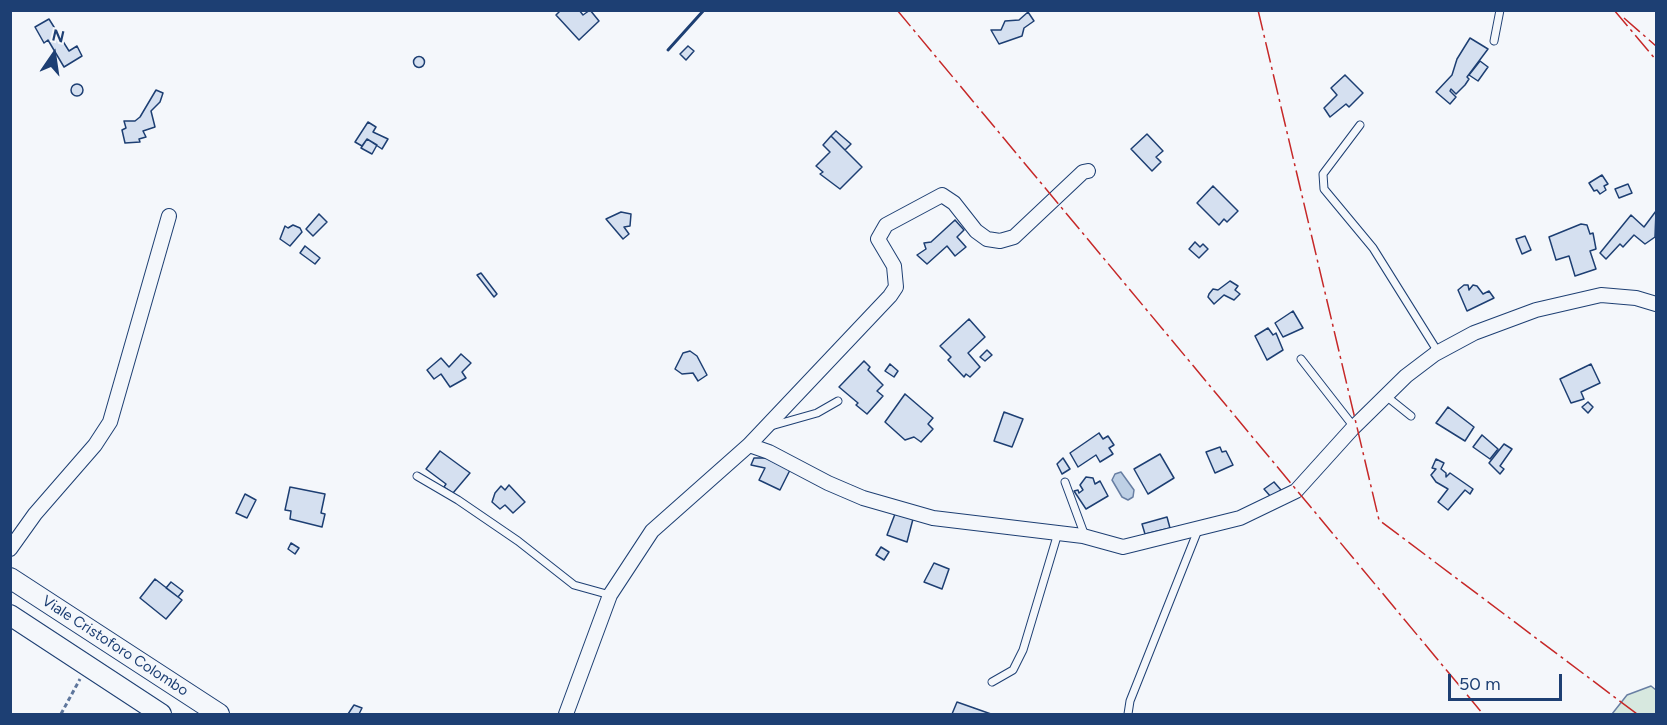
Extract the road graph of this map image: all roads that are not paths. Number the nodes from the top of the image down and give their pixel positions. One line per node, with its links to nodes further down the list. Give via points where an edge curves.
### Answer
1 (1500, 10): 2 (lane)
2 (1494, 41)
3 (1360, 125): 7 (lane, via 1323,174 1324,189 1373,248)
4 (1088, 171): 13 (street, via 1014,237 1000,241 981,235 954,203 942,195 886,225 878,238 894,266 896,287)
5 (169, 216): 20 (street, via 110,422)
6 (1656, 304): 7 (street, via 1601,295 1536,310 1474,333)
7 (1438, 352): 9 (street)
8 (1300, 359): 12 (lane)
9 (1386, 396): 11 (lane); 12 (street)
10 (838, 401): 13 (lane, via 817,413)
11 (1411, 416)
12 (1353, 427): 17 (street, via 1296,491 1240,519)
13 (764, 428): 14 (street)
14 (749, 445): 18 (street, via 863,498 933,518); 22 (street, via 652,531)
15 (417, 476): 22 (lane, via 519,541 574,585)
16 (1065, 482): 19 (lane)
17 (1198, 530): 19 (street, via 1124,547); 28 (lane)
18 (1058, 533): 19 (street); 24 (lane, via 1023,650 1013,670)
19 (1085, 536)
20 (10, 549)
21 (10, 578): 26 (main road, Viale Cristoforo Colombo)
22 (610, 595): 27 (street)
23 (10, 615): 25 (main road, Viale Cristoforo Colombo)
24 (992, 682)
25 (161, 714)
26 (219, 714)
27 (566, 714)
28 (1128, 714)

